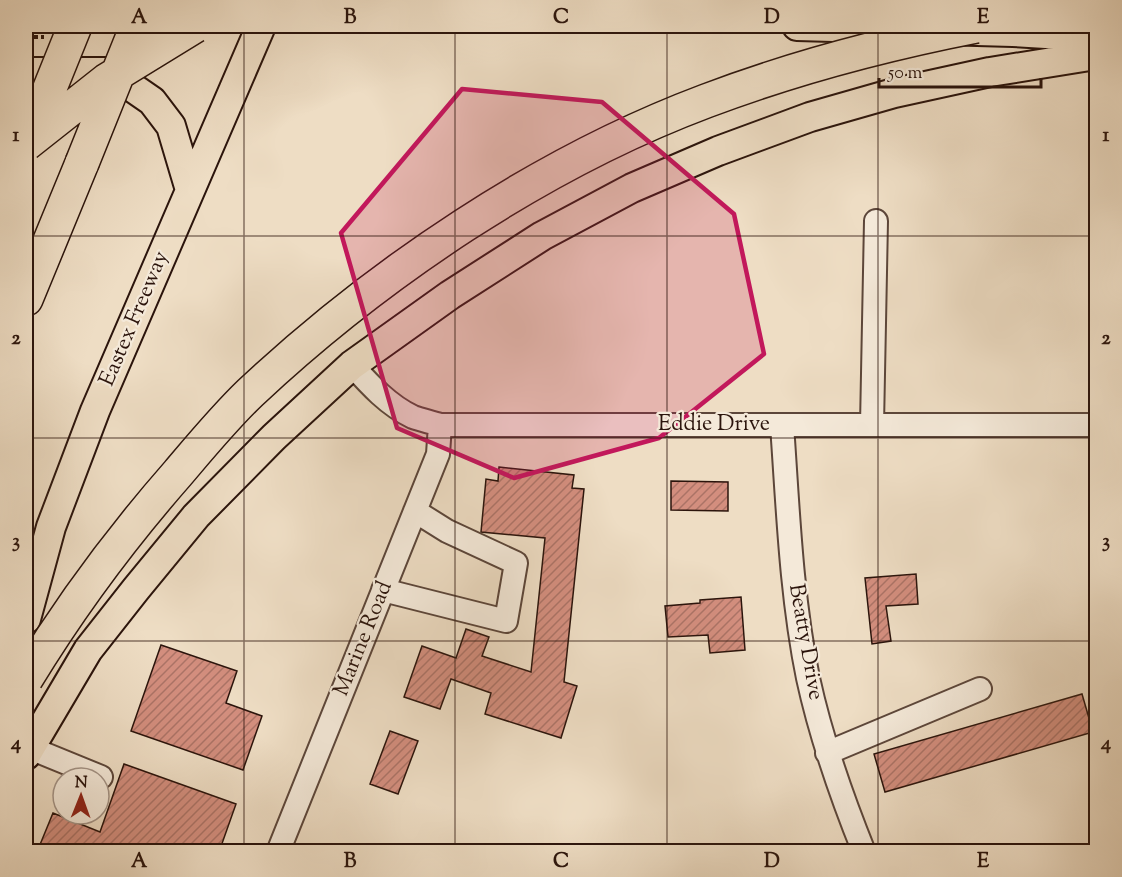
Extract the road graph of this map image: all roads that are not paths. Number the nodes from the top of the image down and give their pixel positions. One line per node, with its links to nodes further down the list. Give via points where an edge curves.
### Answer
1 (75, 26): 11 (highway, bridge)
2 (137, 26): 14 (highway, bridge)
3 (195, 26): 10 (highway, bridge, via 107,80)
4 (261, 26): 12 (main road, Eastex Freeway)
5 (797, 26): 7 (main road)
6 (976, 26): 23 (highway, bridge, via 816,64 703,102 579,159 459,229 341,316 250,394 216,429 128,530)
7 (1096, 37)
8 (1096, 55): 15 (main road, via 894,93 810,117 718,151 632,188 542,236)
9 (26, 72): 12 (main road, via 110,72 152,101 171,126)
10 (26, 144)
11 (26, 150)
12 (190, 190): 22 (main road, Eastex Freeway, via 95,411 51,527)
13 (876, 221): 18 (street)
14 (26, 299)
15 (352, 365): 16 (street, Eddie Drive, via 388,401 413,417); 25 (main road, via 196,516 88,650)
16 (440, 424): 17 (street, Eddie Drive); 20 (street, Marine Road, via 438,454)
17 (782, 425): 18 (street, Eddie Drive); 26 (street, Beatty Drive, via 798,619)
18 (872, 425): 19 (street, Eddie Drive)
19 (1096, 425)
20 (415, 511): 21 (street, Marine Road); 21 (street, via 447,531 516,563 506,621)
21 (383, 590): 28 (street, Marine Road)
22 (26, 619)
23 (26, 679)
24 (980, 689): 26 (street)
25 (28, 751): 27 (street)
26 (827, 753): 29 (street, Beatty Drive)
27 (70, 766)
28 (278, 852)
29 (864, 852)

